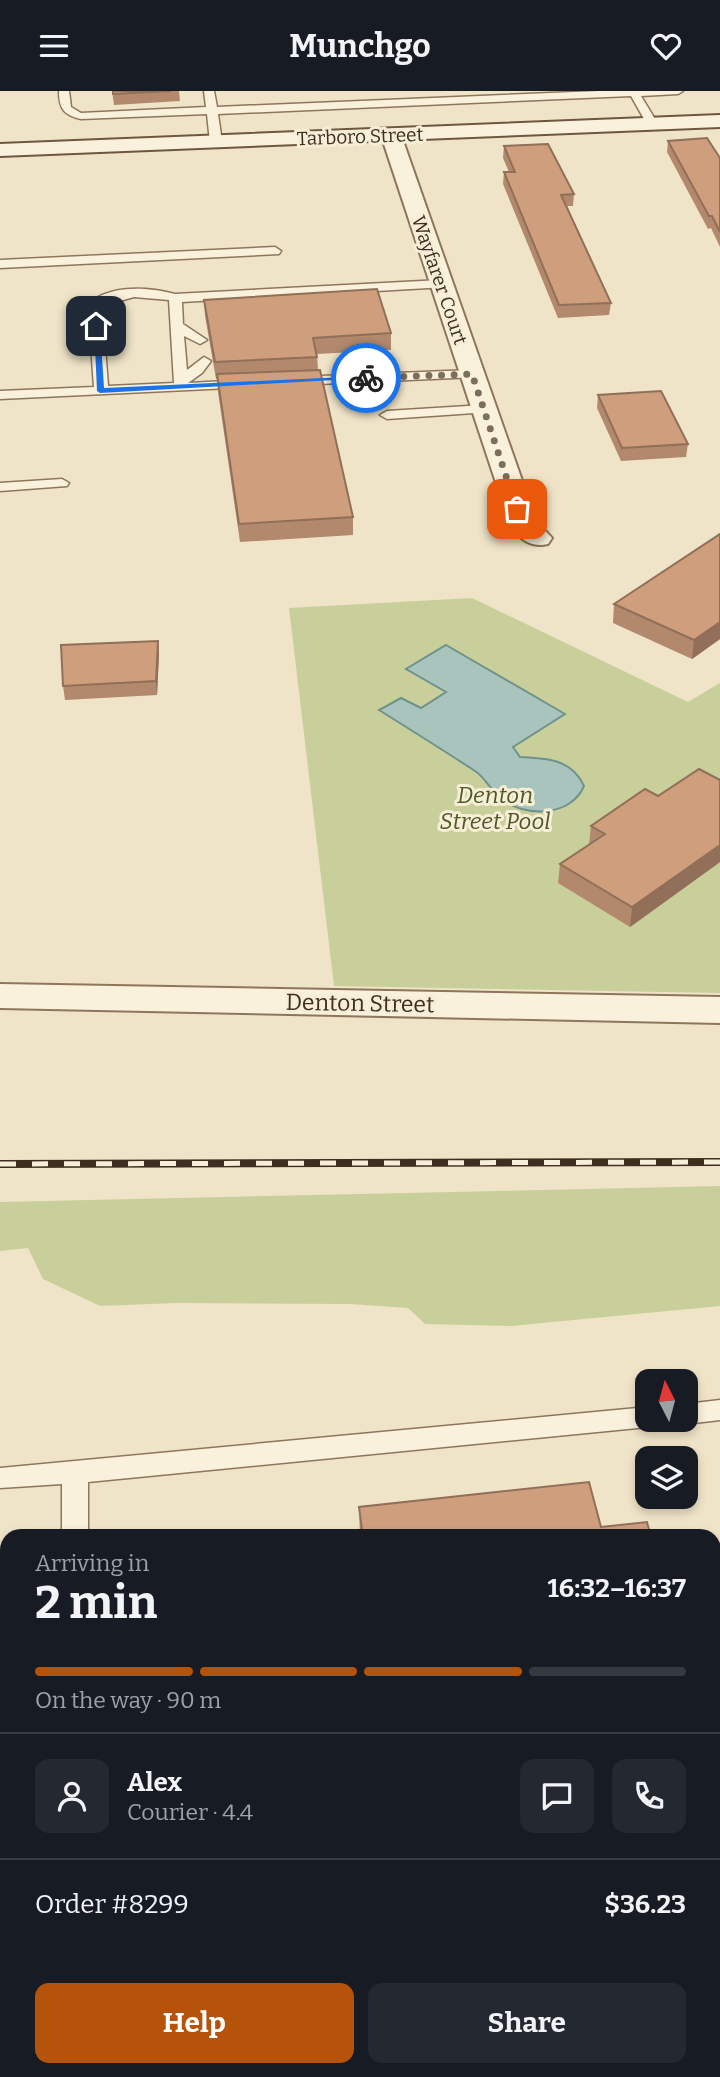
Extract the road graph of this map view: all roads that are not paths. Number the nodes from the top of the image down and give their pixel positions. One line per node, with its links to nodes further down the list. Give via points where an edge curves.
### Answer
1 (64, 91): 5 (lane, via 64,108 80,116)
2 (209, 91): 5 (lane)
3 (678, 91): 4 (lane)
4 (633, 92): 5 (lane); 7 (lane)
5 (212, 111): 9 (lane)
6 (720, 121): 7 (street, Tarboro Street)
7 (652, 124): 8 (street, Tarboro Street)
8 (391, 135): 9 (street, Tarboro Street); 13 (street, Wayfarer Court)
9 (216, 142): 10 (street, Tarboro Street)
10 (0, 150)
11 (275, 251): 12 (lane)
12 (0, 264)
13 (441, 283): 14 (lane); 18 (street, Wayfarer Court)
14 (175, 298): 15 (lane); 20 (lane, via 158,293 111,295 94,304)
15 (177, 326): 16 (lane); 19 (lane)
16 (201, 340)
17 (204, 361): 19 (lane)
18 (472, 374): 19 (lane); 22 (street, Wayfarer Court)
19 (180, 383): 20 (lane)
20 (100, 391): 21 (lane)
21 (0, 395)
22 (484, 409): 23 (lane); 26 (street, Wayfarer Court, via 524,525)
23 (387, 415)
24 (62, 483): 25 (lane)
25 (0, 487)
26 (538, 538)
27 (0, 996): 28 (street, Denton Street)
28 (720, 1010)
29 (720, 1410): 30 (lane)
30 (698, 1413)
31 (635, 1418): 32 (lane)
32 (75, 1473): 33 (lane); 34 (lane)
33 (0, 1478)
34 (75, 1529)

